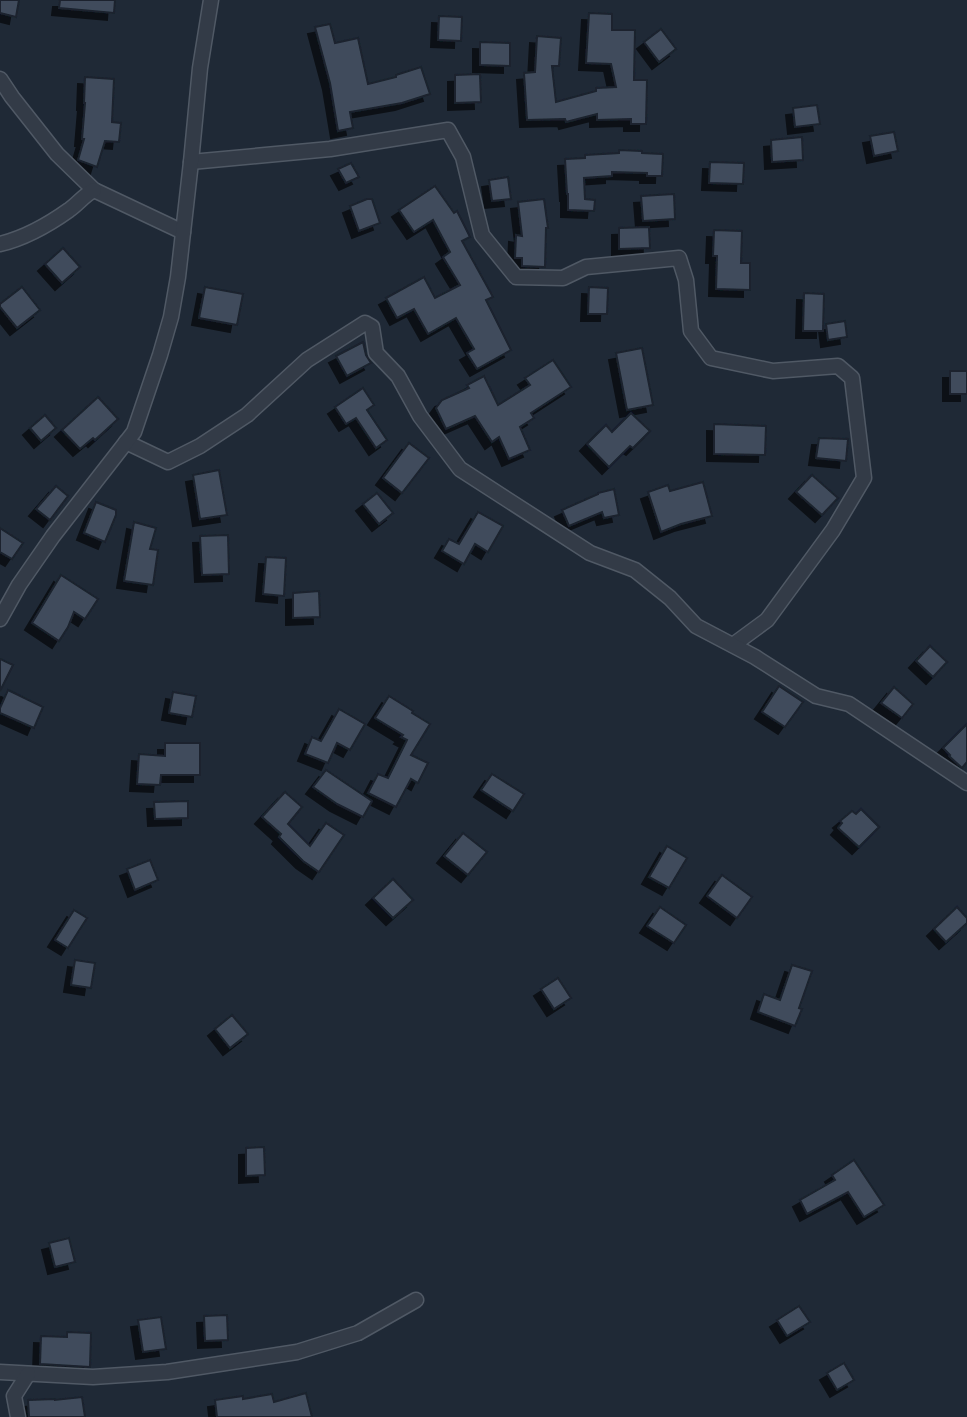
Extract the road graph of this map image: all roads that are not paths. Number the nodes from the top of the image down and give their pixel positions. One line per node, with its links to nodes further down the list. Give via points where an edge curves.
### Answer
1 (211, 0): 3 (street)
2 (0, 79): 4 (street, via 57,154)
3 (191, 162): 5 (street); 9 (street, via 330,149 448,130 463,157 482,235 516,277 563,278 586,267 679,258 691,331 711,358 773,371 838,366 852,378 864,478 767,620)
4 (94, 190): 5 (street); 6 (street, via 22,239)
5 (183, 232): 7 (street, via 171,317 134,432)
6 (0, 244)
7 (126, 442): 8 (street, via 53,536); 9 (street, via 168,462 247,415 307,360 365,323 372,327 376,353 398,376 460,469 590,553 635,570 696,626)
8 (0, 619)
9 (733, 645): 10 (street, via 816,696 849,704)
10 (967, 783)
11 (416, 1300): 13 (street, via 358,1333 297,1352 167,1372)
12 (0, 1372): 13 (street)
13 (28, 1374): 14 (street, via 14,1396)
14 (18, 1417)

